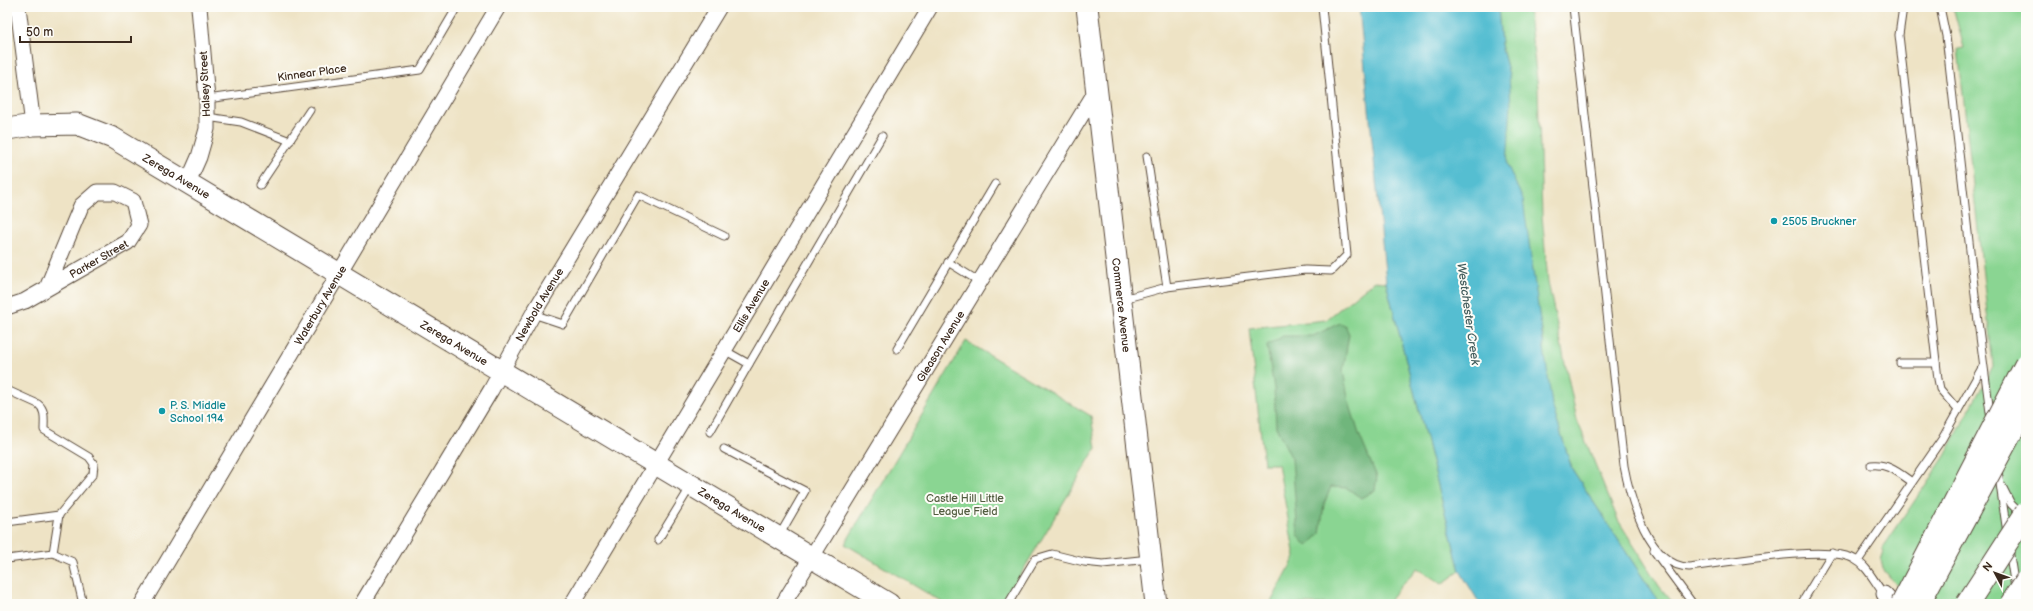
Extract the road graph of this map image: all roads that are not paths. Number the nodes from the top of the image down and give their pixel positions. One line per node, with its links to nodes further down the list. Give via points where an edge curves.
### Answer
1 (18, 7): 16 (street)
2 (198, 7): 13 (street, Halsey Street)
3 (458, 7): 13 (lane, Kinnear Place, via 420,70)
4 (498, 7): 26 (street, Waterbury Avenue)
5 (719, 7): 32 (street, Newbold Avenue)
6 (930, 7): 34 (street, Ellis Avenue)
7 (1087, 7): 12 (main road, Commerce Avenue)
8 (1322, 7): 28 (lane, via 1347,255 1331,271 1305,270)
9 (1572, 7): 60 (lane, via 1624,466 1637,514 1658,550 1678,566 1690,567); 75 (lane, via 1623,480 1644,535)
10 (1903, 7): 36 (lane, via 1899,35)
11 (1940, 7): 39 (lane, via 1946,36)
12 (1098, 88): 27 (street, Gleason Avenue); 30 (main road, Commerce Avenue)
13 (207, 99): 15 (street, Halsey Street)
14 (310, 110): 19 (lane)
15 (207, 117): 19 (lane, via 241,122); 21 (street, Halsey Street, via 207,129)
16 (33, 125): 17 (main road, Zerega Avenue); 21 (main road, Zerega Avenue, via 77,124 113,138)
17 (7, 129)
18 (882, 136): 37 (lane)
19 (290, 141): 23 (lane)
20 (1147, 156): 28 (lane)
21 (188, 182): 26 (main road, Zerega Avenue)
22 (995, 184): 25 (lane)
23 (260, 186)
24 (724, 236): 32 (lane, via 638,195 563,324)
25 (948, 262): 27 (lane); 33 (lane)
26 (339, 273): 40 (main road, Zerega Avenue); 68 (street, Waterbury Avenue)
27 (980, 282): 61 (street, Gleason Avenue)
28 (1167, 287): 30 (lane)
29 (47, 288): 29 (street, Parker Street, via 128,242 139,225 133,201 115,192 98,192 81,206); 31 (street, Parker Street, via 25,301)
30 (1122, 300): 62 (main road, Commerce Avenue)
31 (7, 307)
32 (533, 314): 40 (street, Newbold Avenue)
33 (896, 349)
34 (724, 350): 37 (lane); 48 (street, Ellis Avenue)
35 (1900, 363): 36 (lane)
36 (1936, 363): 43 (lane, via 1938,385)
37 (749, 364): 44 (lane)
38 (2026, 364): 66 (highway, bridge)
39 (1984, 366): 43 (lane); 45 (lane)
40 (501, 370): 48 (main road, Zerega Avenue); 69 (street, Newbold Avenue)
41 (7, 390): 54 (lane, via 42,407 44,430 89,457 94,464 93,474)
42 (2026, 405): 77 (highway, bridge)
43 (1958, 410): 51 (lane, via 1942,439)
44 (710, 432)
45 (1994, 441)
46 (724, 449): 57 (lane, via 805,491)
47 (1995, 449): 50 (lane)
48 (656, 463): 52 (main road, Zerega Avenue); 70 (street, Ellis Avenue)
49 (1871, 465): 51 (lane, via 1890,467)
50 (1999, 481): 55 (lane, via 2011,504); 80 (lane)
51 (1912, 482): 64 (lane)
52 (692, 484): 57 (main road, Zerega Avenue); 58 (lane)
53 (2026, 513): 78 (highway, bridge)
54 (59, 515): 56 (lane); 59 (lane)
55 (2026, 517)
56 (7, 522)
57 (779, 536): 61 (main road, Zerega Avenue)
58 (658, 540)
59 (53, 553): 63 (lane); 67 (lane, via 73,562)
60 (1832, 553): 64 (lane); 76 (lane)
61 (812, 556): 71 (street, Gleason Avenue); 72 (main road, Zerega Avenue)
62 (1151, 558): 73 (lane, via 1103,564 1052,554 1035,559); 74 (main road, Commerce Avenue)
63 (7, 559)
64 (1858, 561): 66 (lane)
65 (2026, 581): 79 (highway, bridge)
66 (1893, 601)
67 (83, 604)
68 (142, 604)
69 (362, 604)
70 (572, 604)
71 (783, 604)
72 (890, 604)
73 (1008, 604)
74 (1156, 604)
75 (1693, 604)
76 (1801, 604)
77 (1918, 604)
78 (1966, 604)
79 (2010, 604)
80 (2017, 604)

